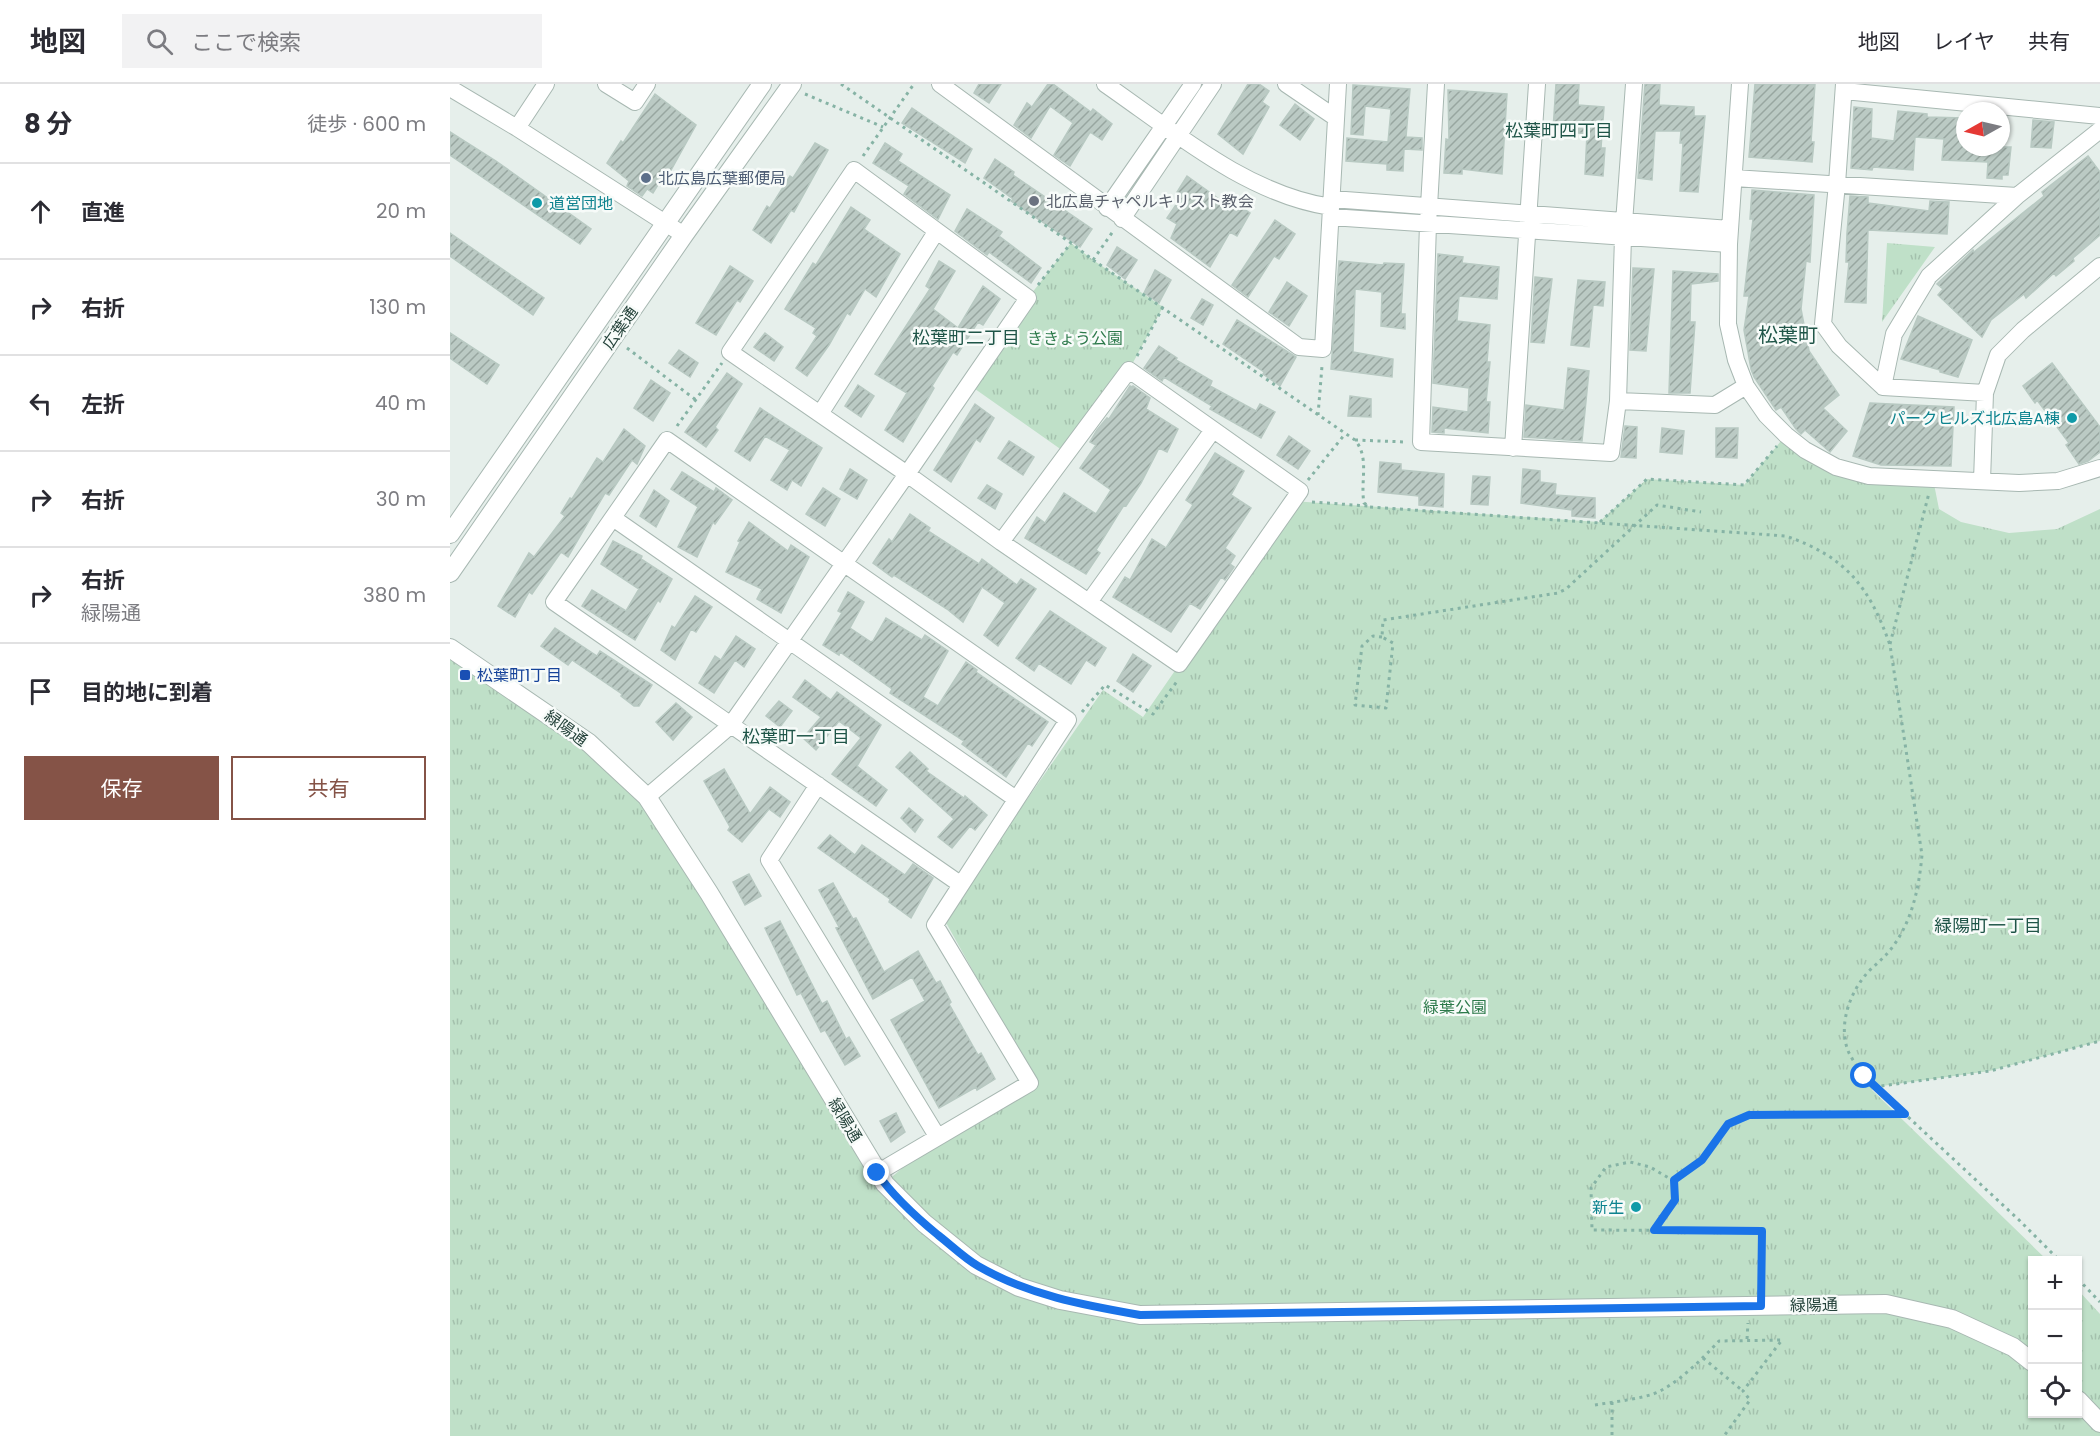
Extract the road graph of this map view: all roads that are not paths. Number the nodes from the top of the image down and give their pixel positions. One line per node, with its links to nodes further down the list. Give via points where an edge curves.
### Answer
1 (546, 84): 21 (street)
2 (606, 84): 3 (street, via 635,102)
3 (647, 84)
4 (762, 84): 33 (street, 広葉通)
5 (940, 84): 28 (street)
6 (1105, 84): 20 (street)
7 (1193, 84): 20 (street)
8 (1213, 84): 23 (street)
9 (1286, 84): 19 (street)
10 (1338, 84): 19 (street)
11 (1436, 84): 27 (street)
12 (1537, 84): 30 (street)
13 (1634, 84): 32 (street)
14 (1740, 84): 24 (street)
15 (791, 86): 37 (street, 広葉通)
16 (450, 87): 21 (street)
17 (1844, 88): 18 (street); 25 (street)
18 (2100, 116)
19 (1336, 118): 29 (street)
20 (1165, 125): 23 (street); 28 (street)
21 (517, 128): 33 (street)
22 (2100, 130): 26 (street)
23 (1180, 136): 29 (street, via 1222,165 1277,193); 31 (street)
24 (1734, 178): 25 (street); 38 (street)
25 (1837, 184): 26 (street); 42 (street, via 1823,324 1839,346)
26 (2017, 196): 42 (street, via 1929,276 1894,334)
27 (1429, 206): 29 (street); 30 (street); 34 (street)
28 (1107, 208): 31 (street)
29 (1331, 208): 31 (street, via 1323,349 1299,347); 34 (street)
30 (1529, 214): 32 (street); 35 (street)
31 (1122, 219)
32 (1625, 220): 38 (street); 39 (street)
33 (666, 222): 37 (street); 52 (street, 広葉通)
34 (1428, 224): 35 (street); 47 (street, via 1421,442)
35 (1527, 231): 39 (street); 47 (street)
36 (936, 232): 45 (street); 45 (street, via 854,170 730,352); 49 (street, via 1028,298)
37 (684, 235): 55 (street, 広葉通)
38 (1729, 236): 39 (street); 41 (street, via 1728,324)
39 (1623, 237): 44 (street)
40 (2100, 266): 43 (street, via 1998,355)
41 (1746, 386): 44 (street, via 1715,405); 50 (street, via 1786,435 1836,467 1869,476)
42 (1883, 387): 43 (street)
43 (1985, 393): 50 (street)
44 (1618, 401): 47 (street, via 1611,453)
45 (820, 414): 49 (street)
46 (1213, 430): 53 (street, via 1129,370); 56 (street); 56 (street, via 1296,496 1179,664)
47 (1513, 448)
48 (2100, 468): 50 (street, via 2058,481)
49 (907, 474): 53 (street); 54 (street)
50 (1982, 481)
51 (613, 518): 54 (street, via 667,440); 57 (street); 59 (street, via 554,602)
52 (450, 534)
53 (1001, 542): 56 (street)
54 (845, 564): 57 (street); 62 (street, via 1068,720)
55 (450, 573)
56 (1089, 602)
57 (790, 639): 59 (street); 62 (street)
58 (450, 648): 61 (street, 緑陽通, via 589,743)
59 (730, 726): 60 (street); 61 (street)
60 (818, 785): 63 (street); 64 (street, via 769,860)
61 (647, 797): 65 (street, 緑陽通, via 709,892)
62 (1016, 799): 63 (street)
63 (960, 884): 64 (street, via 935,925 1030,1083)
64 (937, 1136): 65 (street)
65 (877, 1173): 66 (street, 緑陽通, via 924,1223 976,1265 1019,1287 1060,1300 1140,1315 1886,1304 1952,1319 2013,1347)
66 (2028, 1359)
67 (2082, 1404): 68 (street)
68 (2100, 1423)

